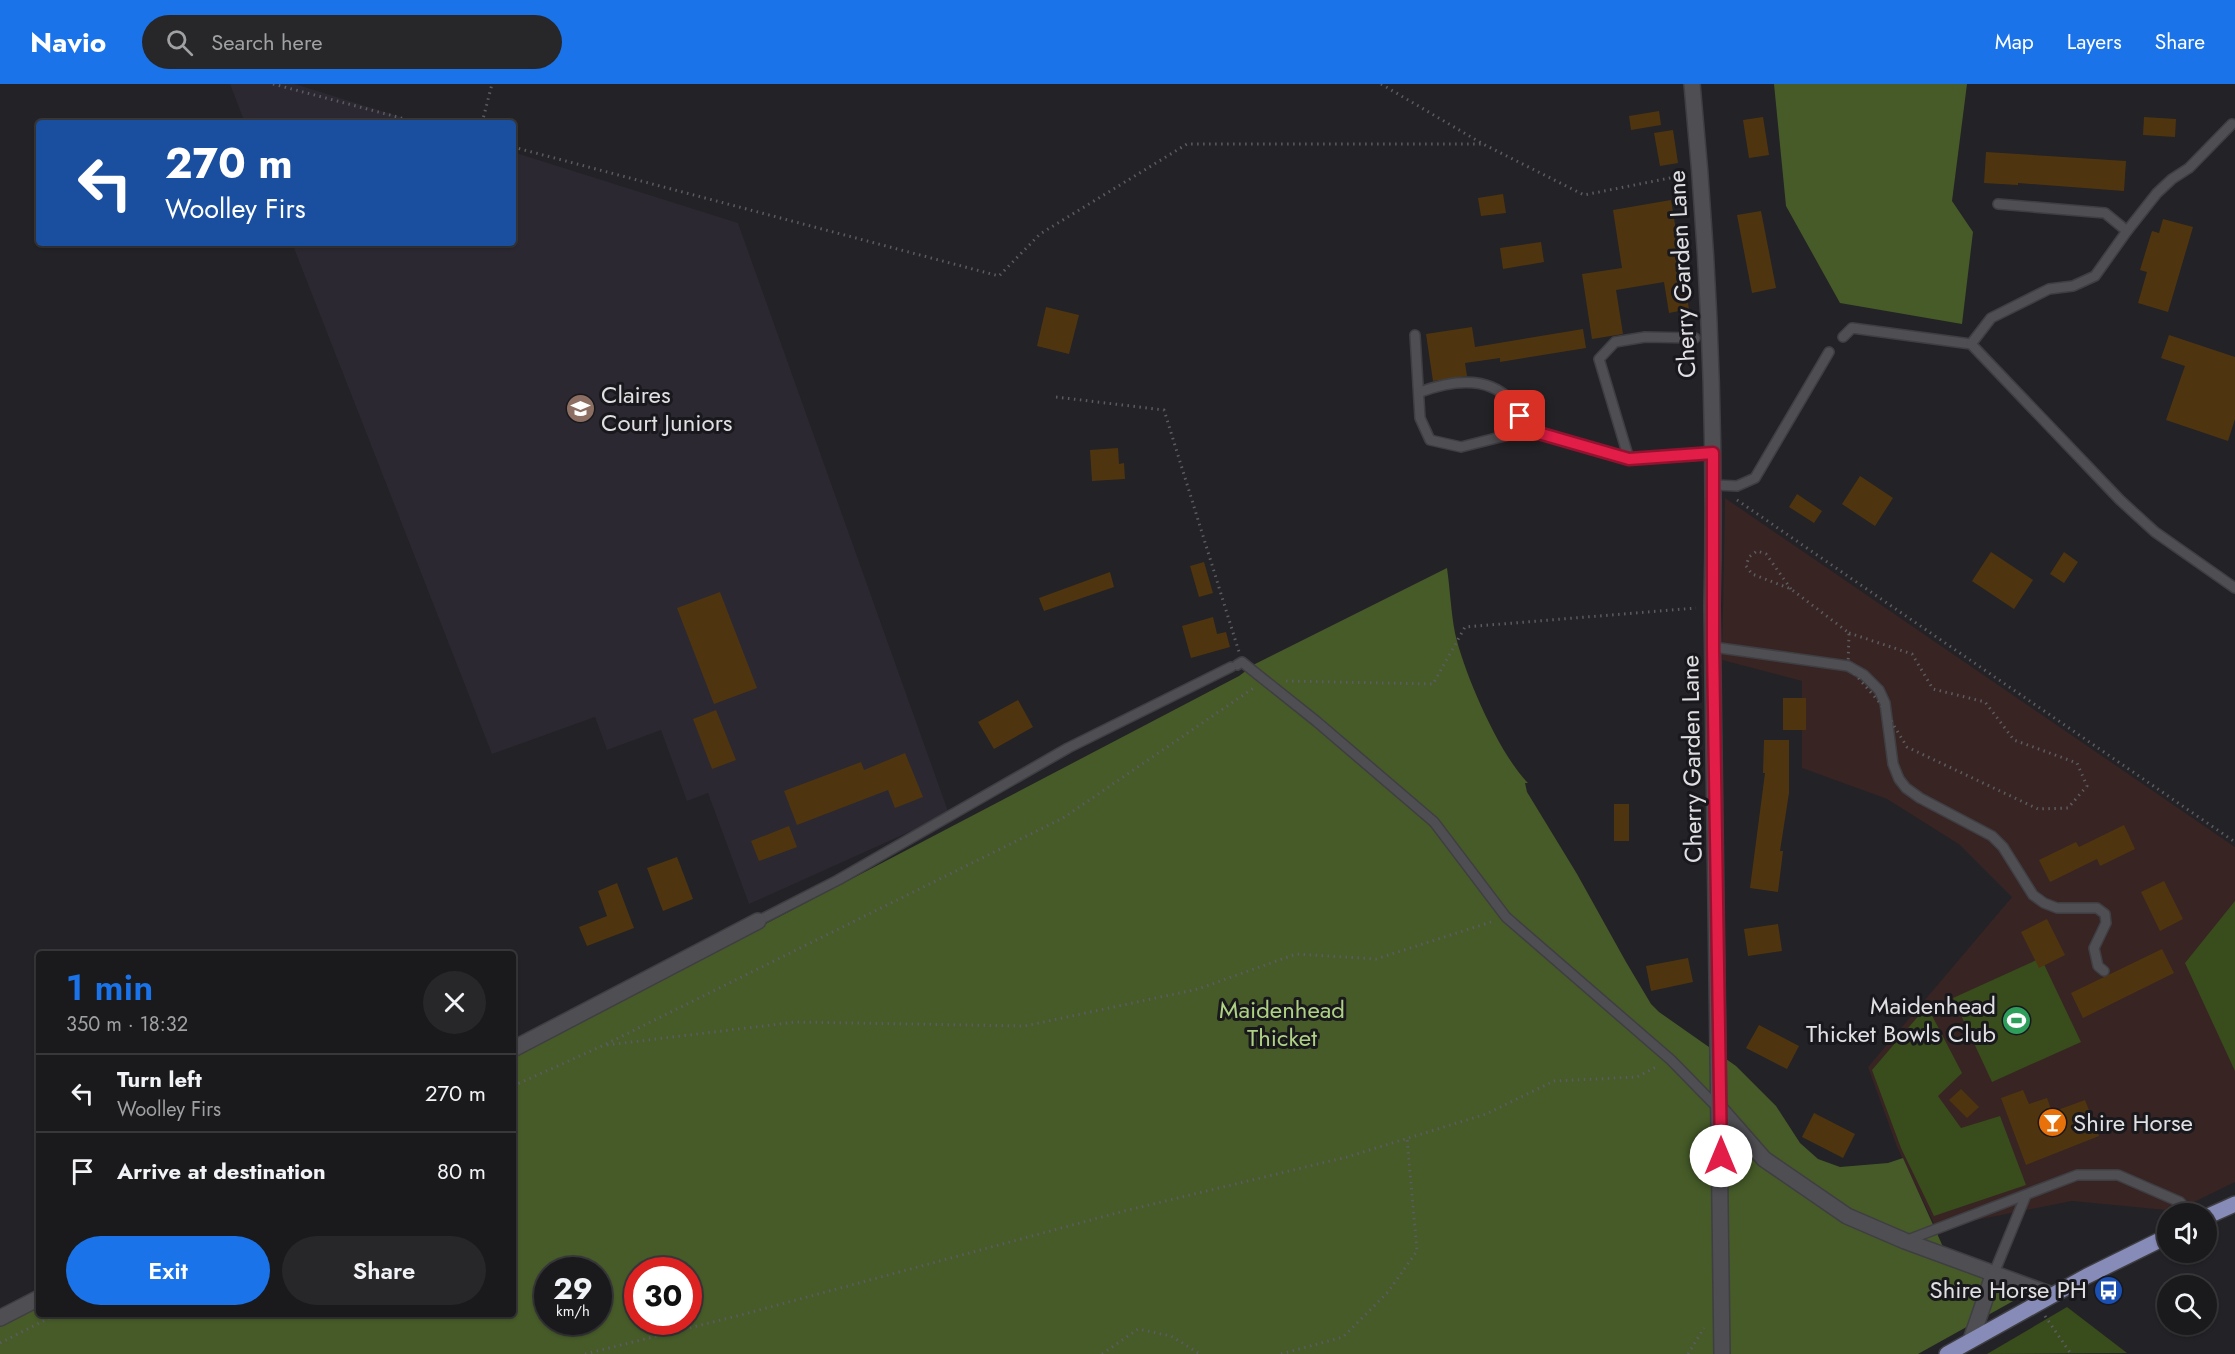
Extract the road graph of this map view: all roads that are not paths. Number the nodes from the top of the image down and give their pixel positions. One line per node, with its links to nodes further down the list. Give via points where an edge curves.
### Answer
1 (1692, 84): 12 (street, Cherry Garden Lane, via 1701,172)
2 (2232, 124): 4 (lane, via 2189,168 2157,193)
3 (1998, 204): 4 (lane, via 2105,213)
4 (2127, 231): 8 (lane, via 2095,276 2073,286 2049,290 1991,318)
5 (1415, 335): 10 (lane)
6 (1843, 337): 8 (lane, via 1852,328 1870,328)
7 (1695, 338): 13 (lane, via 1646,337 1615,342 1599,359)
8 (1971, 344): 15 (lane, via 2120,500 2155,532)
9 (1829, 352): 14 (lane, via 1755,478 1737,486)
10 (1420, 392): 11 (lane, via 1445,382 1488,383 1511,401); 11 (lane, via 1420,418 1430,440 1461,447)
11 (1528, 430): 13 (lane)
12 (1713, 453): 13 (lane); 14 (street, Cherry Garden Lane)
13 (1629, 459)
14 (1715, 484): 16 (street, Cherry Garden Lane)
15 (2235, 588)
16 (1713, 647): 18 (lane, via 1848,666 1871,681 1885,703 1893,764 1906,788 1992,836 2033,895 2044,903 2057,908 2097,908 2105,914 2106,923 2094,948 2094,957); 20 (street, Cherry Garden Lane)
17 (758, 921): 19 (street); 20 (lane, via 838,880 1068,748 1237,665 1265,680 1434,822 1506,917 1671,1060)
18 (2104, 971)
19 (516, 1047)
20 (1720, 1110): 25 (street, via 1764,1159 1847,1216); 32 (street, Cherry Garden Lane)
21 (2026, 1195): 22 (lane, via 2077,1175 2118,1175); 25 (lane); 27 (lane)
22 (2181, 1203)
23 (2235, 1204): 24 (main road)
24 (2217, 1212)
25 (1905, 1241): 27 (street)
26 (2157, 1242): 28 (main road)
27 (1994, 1273): 28 (street); 31 (street)
28 (2052, 1295): 31 (main road)
29 (36, 1300): 30 (street)
30 (0, 1318)
31 (1971, 1340): 33 (main road)
32 (1722, 1354)
33 (1947, 1354)

